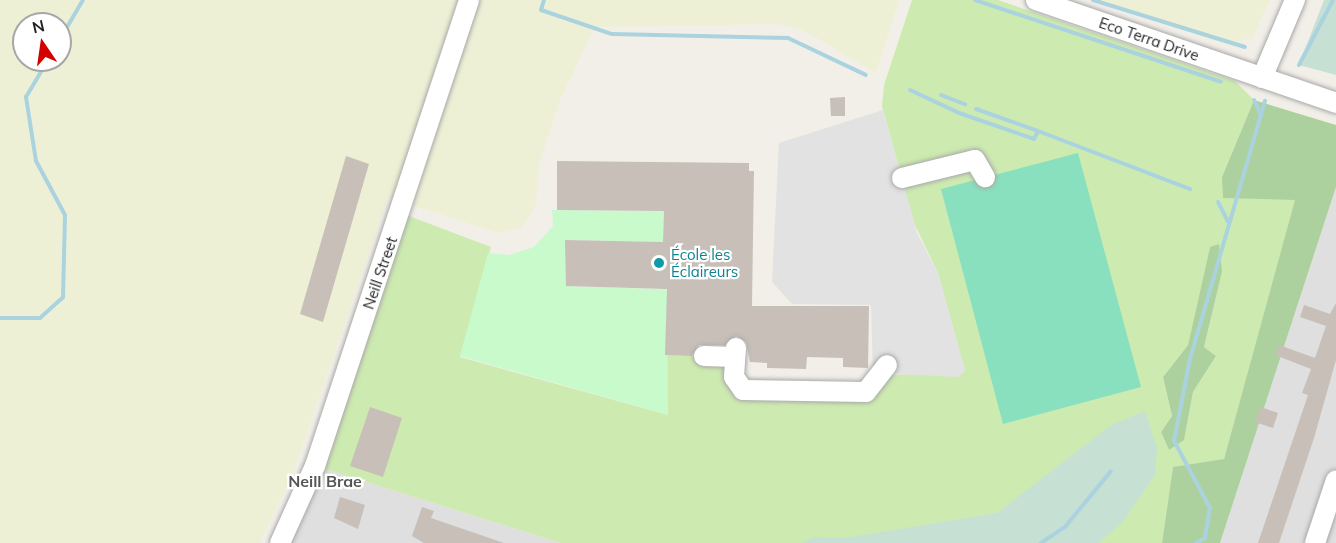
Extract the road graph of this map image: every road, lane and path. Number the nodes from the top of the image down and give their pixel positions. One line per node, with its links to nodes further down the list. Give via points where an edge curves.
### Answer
1 (469, 0): 11 (street, Neill Street, via 315,466)
2 (1036, 0): 4 (street, Eco Terra Drive)
3 (1295, 0): 4 (street)
4 (1262, 78): 5 (street, Eco Terra Drive)
5 (1336, 103)
6 (985, 177): 7 (street, via 975,160)
7 (902, 178)
8 (704, 356): 9 (street, via 735,352 734,377 743,390 866,392)
9 (887, 365)
10 (1336, 480): 12 (street)
11 (285, 542)
12 (1315, 543)

